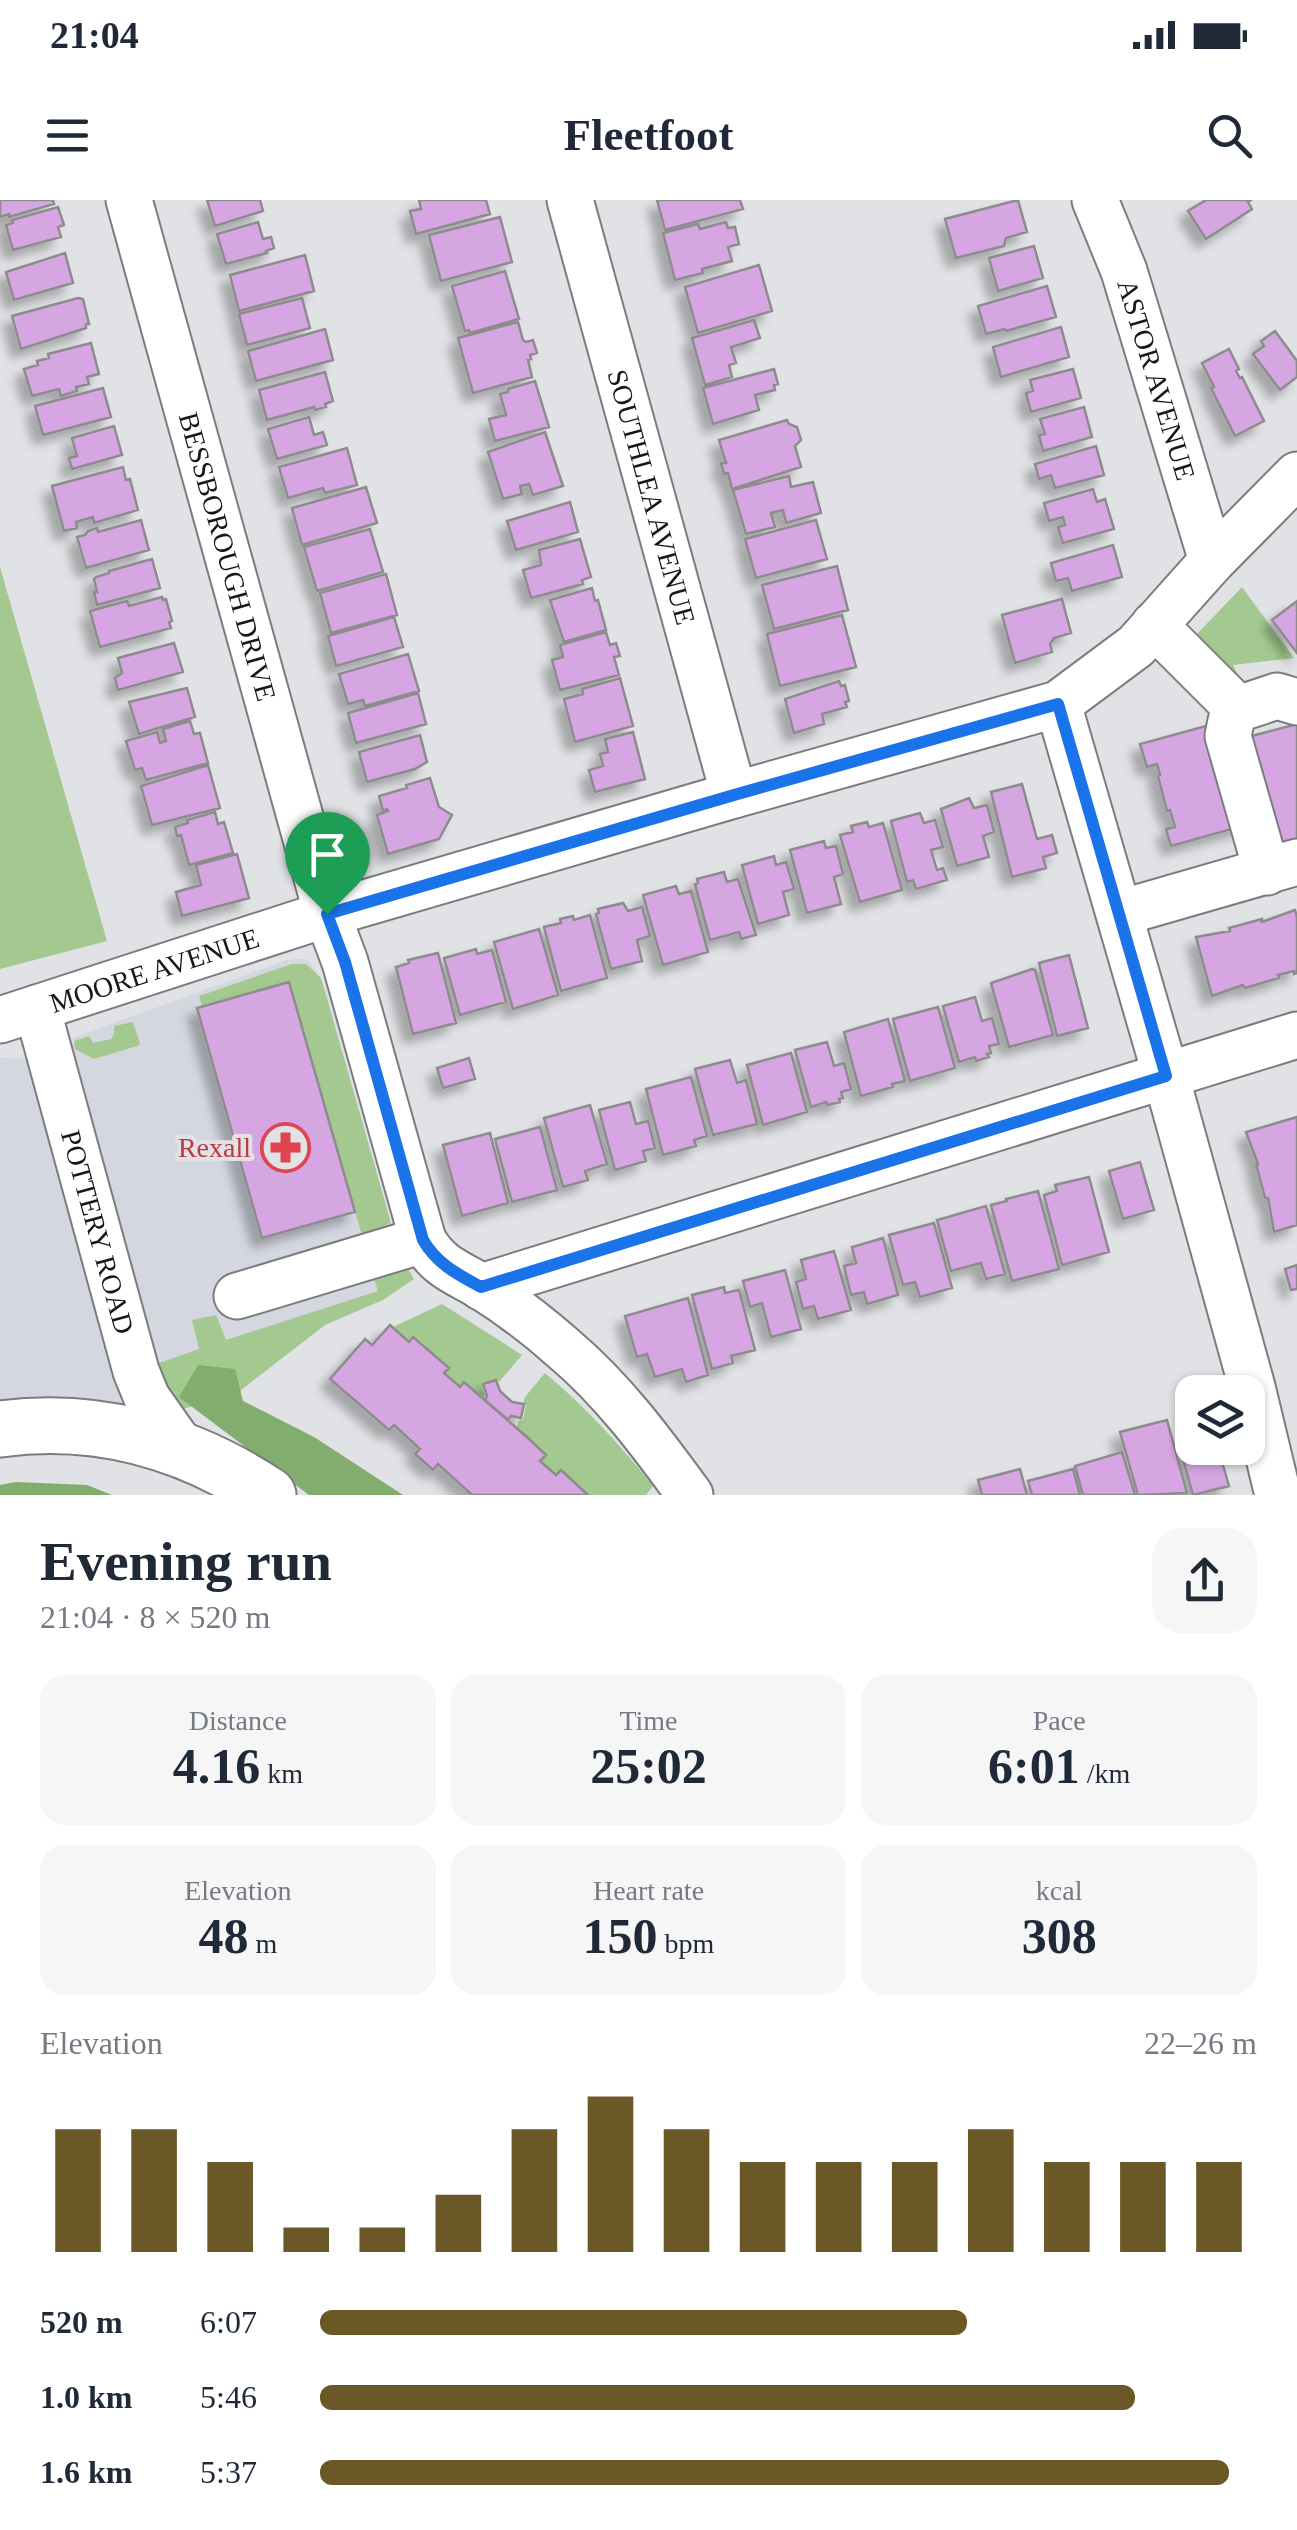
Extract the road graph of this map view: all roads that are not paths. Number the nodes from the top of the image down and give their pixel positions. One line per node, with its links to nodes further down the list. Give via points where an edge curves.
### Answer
1 (130, 200): 13 (street, BESSBOROUGH DRIVE)
2 (570, 200): 10 (street, SOUTHLEA AVENUE)
3 (1095, 200): 5 (street, ASTOR AVENUE, via 1124,271)
4 (1297, 474): 5 (street)
5 (1212, 561): 6 (street)
6 (1154, 626): 8 (street); 9 (street)
7 (1297, 702): 9 (street, via 1277,696)
8 (1058, 704): 10 (street, MOORE AVENUE); 12 (street)
9 (1238, 709): 11 (street, via 1228,736)
10 (734, 795): 13 (street, MOORE AVENUE)
11 (1282, 867): 12 (street)
12 (1120, 913): 16 (street)
13 (327, 914): 14 (street, MOORE AVENUE); 17 (street, BESSBOROUGH DRIVE)
14 (18, 1014): 22 (street, POTTERY ROAD, via 136,1371)
15 (1297, 1035): 16 (street)
16 (1166, 1076): 18 (street); 25 (street)
17 (423, 1240): 18 (street, via 445,1267); 19 (street)
18 (481, 1287): 24 (street, via 568,1351 647,1436)
19 (237, 1296)
20 (0, 1428): 22 (main road, via 80,1426 131,1434)
21 (0, 1461): 22 (main road, via 74,1460 167,1480)
22 (191, 1472): 23 (main road, via 236,1474)
23 (268, 1495)
24 (690, 1495)
25 (1278, 1495)

